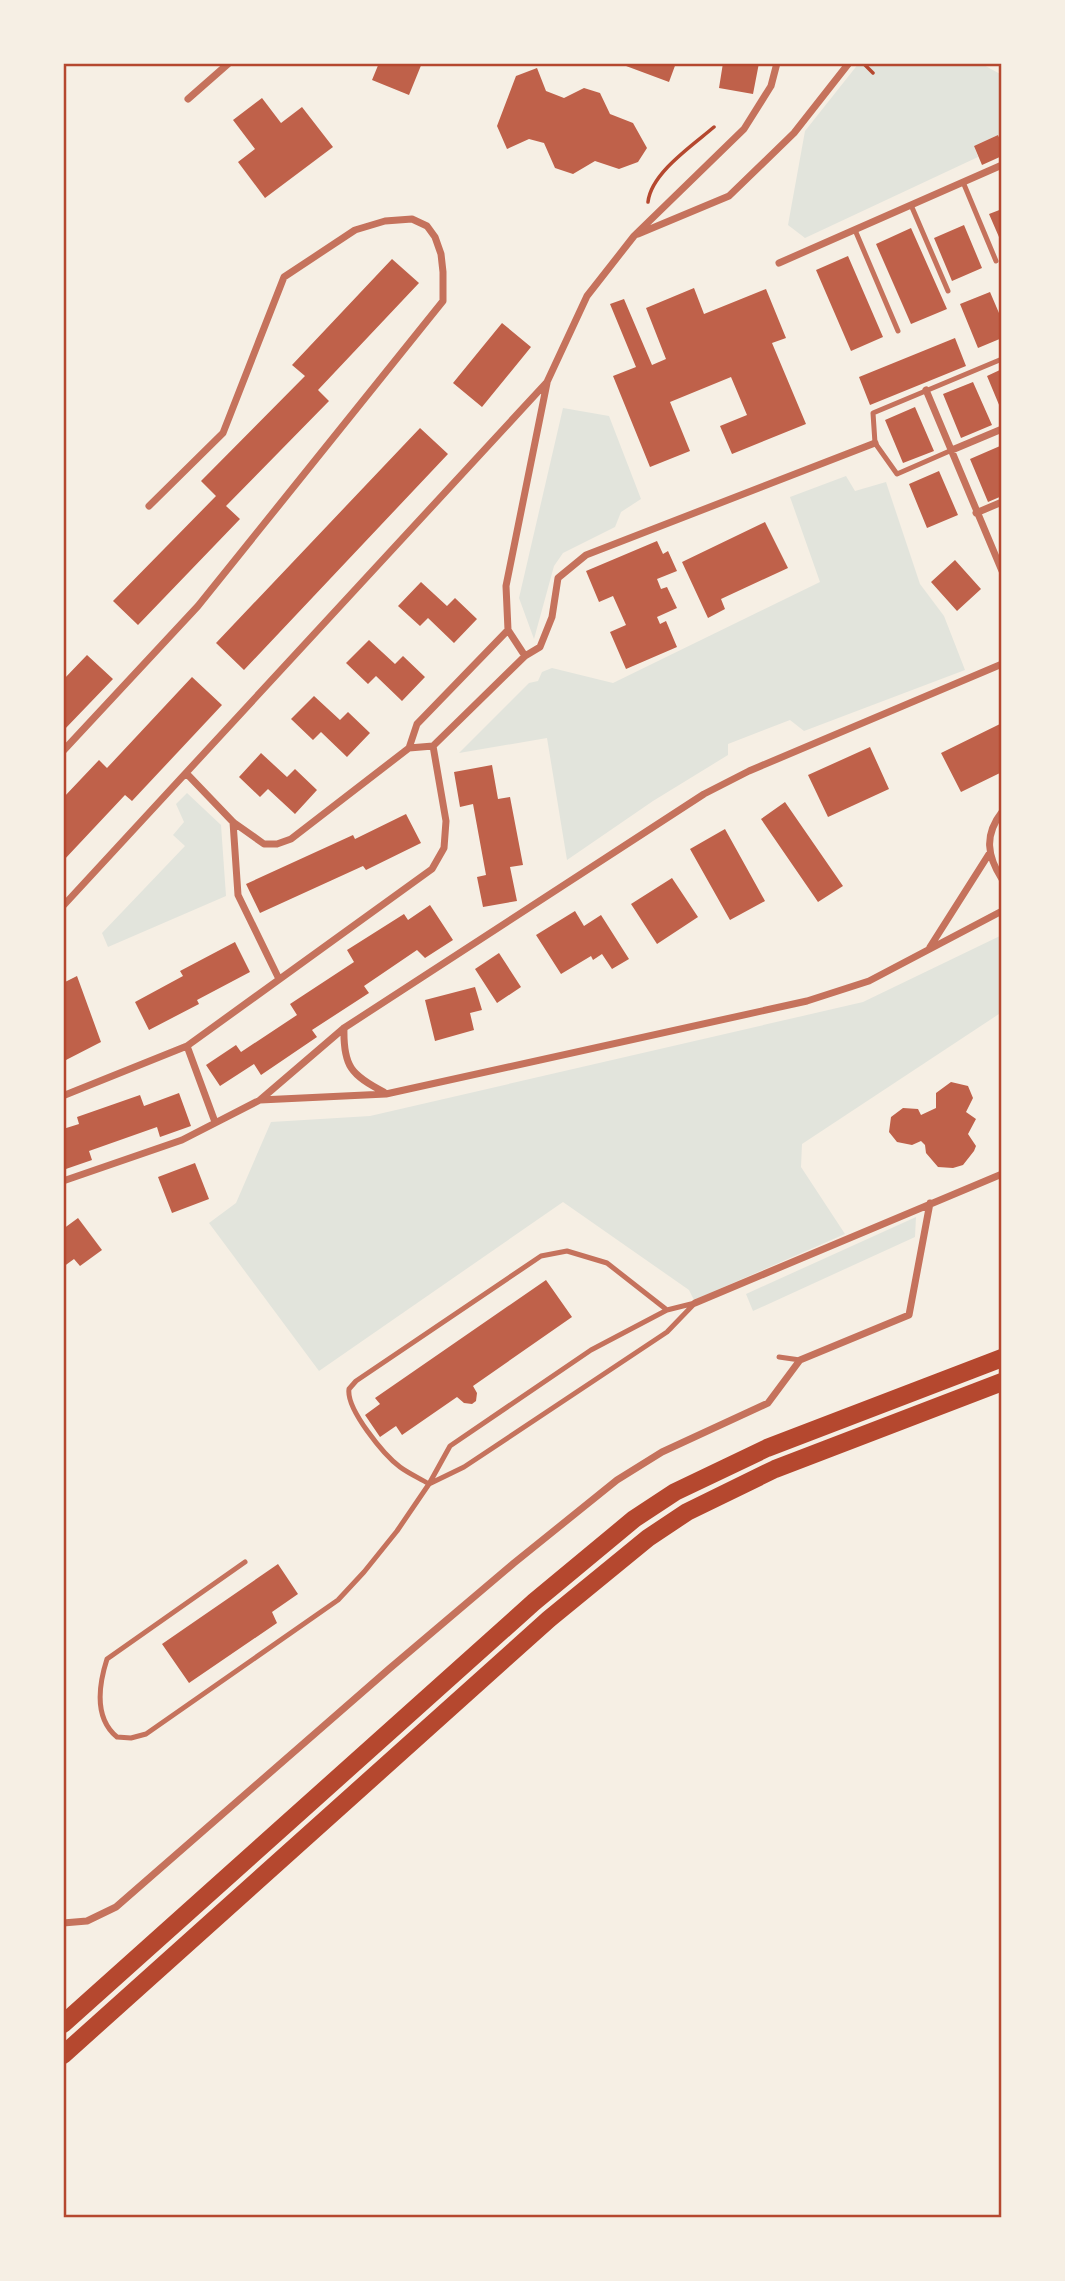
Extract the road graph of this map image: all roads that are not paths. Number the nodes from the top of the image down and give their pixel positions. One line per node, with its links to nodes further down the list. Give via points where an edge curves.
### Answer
1 (229, 63): 4 (street)
2 (777, 63): 9 (street, via 771,86 744,129)
3 (849, 63): 9 (street, via 794,133 729,196)
4 (188, 99)
5 (1002, 165): 6 (street)
6 (963, 182): 7 (street); 10 (lane)
7 (911, 205): 8 (street); 12 (lane)
8 (855, 230): 11 (street); 13 (lane)
9 (634, 236): 15 (street, via 587,296)
10 (996, 261)
11 (779, 263)
12 (948, 291)
13 (898, 331)
14 (1002, 359): 16 (lane)
15 (547, 382): 24 (street, via 506,586); 30 (street)
16 (926, 390): 18 (lane, via 873,413); 19 (street)
17 (1002, 429): 19 (street)
18 (875, 443): 19 (lane, via 897,474); 25 (street, via 586,555 558,578 552,617 540,647)
19 (952, 450): 22 (street)
20 (1002, 502): 22 (street)
21 (149, 506): 29 (street, via 223,433 284,277 369,224 412,219 427,226 441,254 443,302 198,606)
22 (976, 513): 23 (street)
23 (1002, 571)
24 (508, 630): 25 (street); 28 (street, via 417,724)
25 (525, 656): 27 (street)
26 (1002, 664): 39 (street, via 704,794)
27 (433, 746): 28 (street); 38 (street, via 446,821 444,848 432,869)
28 (408, 748): 32 (street, via 291,839 264,844)
29 (63, 751)
30 (187, 774): 32 (street); 35 (street)
31 (1002, 812): 33 (street, via 992,828)
32 (233, 821): 38 (street, via 238,895)
33 (989, 854): 34 (street); 37 (street)
34 (1002, 879)
35 (63, 906)
36 (1002, 911): 37 (street)
37 (930, 947): 41 (street, via 869,981 807,1001)
38 (279, 979): 40 (street)
39 (344, 1028): 41 (street, via 348,1064 359,1080); 43 (street)
40 (187, 1046): 42 (street); 44 (street)
41 (386, 1094): 43 (street)
42 (65, 1095)
43 (260, 1100): 44 (street)
44 (215, 1122): 46 (street, via 182,1140)
45 (1002, 1174): 47 (street)
46 (63, 1181)
47 (930, 1203): 48 (street); 52 (street, via 909,1315)
48 (695, 1303): 49 (lane); 54 (lane, via 667,1332 464,1467)
49 (667, 1310): 54 (lane, via 591,1350 450,1446); 54 (lane, via 607,1263 568,1251 541,1256 356,1381 349,1389 350,1401 376,1443 399,1467)
50 (779, 1357): 52 (lane)
51 (1002, 1358): 57 (highway, via 766,1448 675,1492 634,1519 543,1594)
52 (800, 1360): 56 (street, via 768,1404 662,1452 617,1480 410,1651 116,1908 87,1921)
53 (1002, 1382): 58 (highway, via 775,1469 697,1507 648,1538 549,1619)
54 (429, 1484): 55 (lane, via 389,1541 338,1600 146,1734 117,1737 108,1727 100,1700 99,1685 107,1659)
55 (245, 1562)
56 (63, 1923)
57 (63, 2024)
58 (63, 2055)

